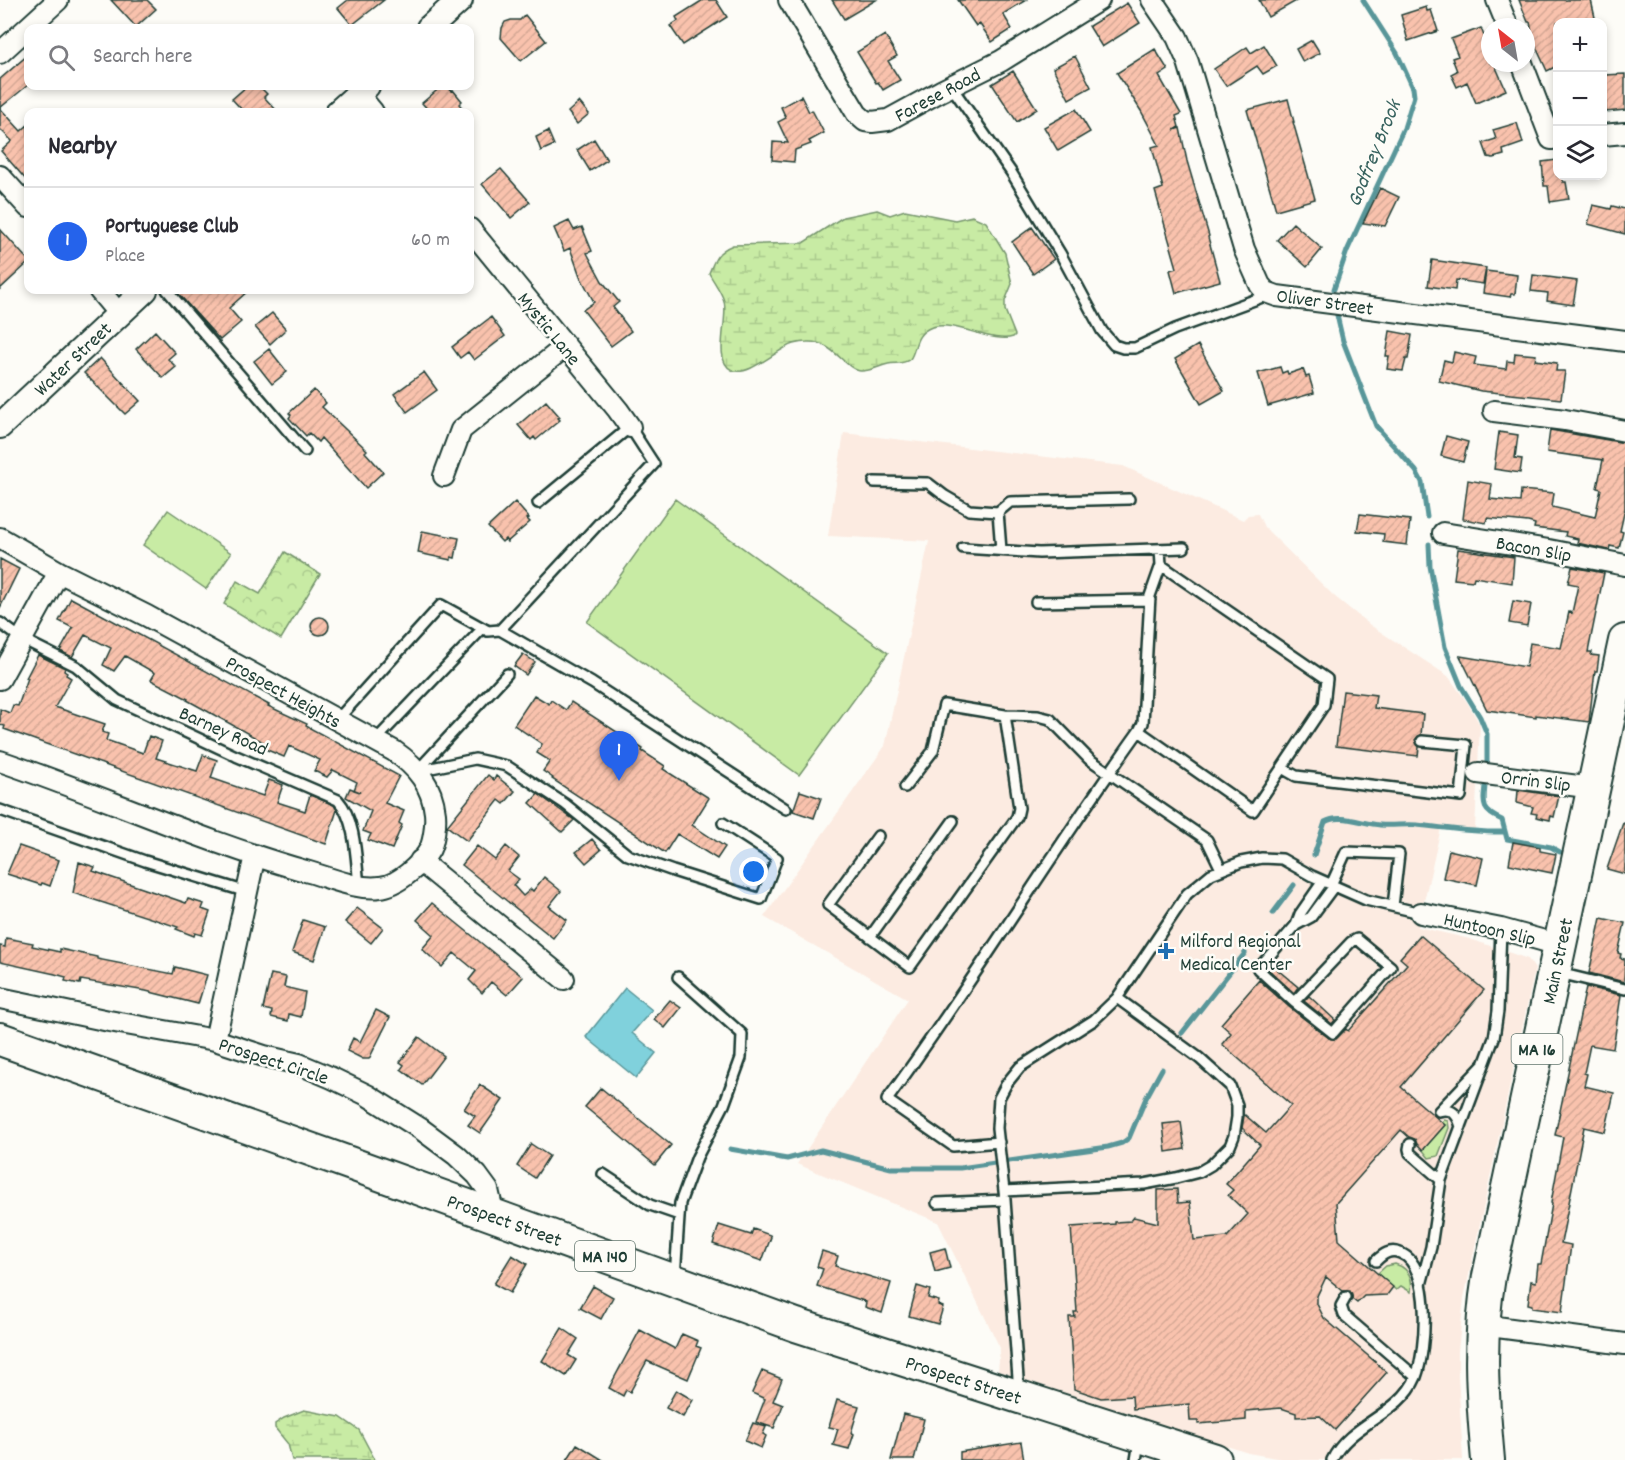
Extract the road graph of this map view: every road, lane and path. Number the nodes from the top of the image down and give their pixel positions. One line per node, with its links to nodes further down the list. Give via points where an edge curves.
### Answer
1 (58, 0): 8 (street)
2 (460, 0): 9 (street)
3 (789, 0): 13 (street, Farese Road, via 855,111 865,121 888,120)
4 (1099, 0): 13 (street, Farese Road, via 1001,61)
5 (1152, 0): 25 (street, Oliver Street, via 1186,55 1247,259 1260,285)
6 (1497, 0): 7 (street)
7 (1504, 18)
8 (32, 24)
9 (433, 24)
10 (24, 31): 11 (street)
11 (0, 53)
12 (1525, 72): 18 (street)
13 (951, 86): 25 (lane, via 1011,172 1102,331 1114,345 1135,348)
14 (366, 97): 15 (street)
15 (345, 108)
16 (1625, 133): 17 (street)
17 (1607, 135)
18 (1553, 139)
19 (0, 177): 20 (street)
20 (24, 203)
21 (474, 234): 28 (street, Mystic Lane)
22 (102, 294): 26 (street)
23 (141, 294): 26 (street, Water Street)
24 (170, 294): 33 (lane)
25 (1270, 294): 27 (street, Oliver Street)
26 (119, 314): 30 (street, Water Street)
27 (1625, 341)
28 (566, 346): 31 (street, Mystic Lane); 34 (street, via 461,430)
29 (1494, 411): 32 (street)
30 (0, 426)
31 (630, 427): 37 (lane); 52 (lane, via 654,464)
32 (1625, 431)
33 (305, 451)
34 (444, 476)
35 (874, 482): 38 (lane, via 928,483 969,510)
36 (1129, 499): 38 (lane, via 1010,502)
37 (538, 502)
38 (998, 512): 44 (lane)
39 (1443, 533): 46 (street, Bacon Slip)
40 (0, 538): 47 (street, Prospect Heights)
41 (1184, 548): 43 (lane)
42 (963, 549): 44 (lane)
43 (1160, 549): 44 (lane, via 1040,553); 45 (lane)
44 (1001, 550)
45 (1161, 565): 48 (lane); 63 (lane, via 1326,679 1324,705)
46 (1625, 566)
47 (59, 572): 53 (street); 58 (street, Prospect Heights)
48 (1149, 600): 49 (lane); 59 (lane, via 1143,723)
49 (1036, 602)
50 (0, 623): 53 (lane, Barney Road)
51 (483, 628): 52 (lane); 58 (lane, via 441,605); 60 (lane)
52 (500, 630): 69 (lane, via 592,683)
53 (22, 639): 56 (street); 78 (lane, Barney Road, via 76,666 117,700 338,800 350,818)
54 (1625, 641): 68 (main road, Main Street / MA 16, via 1614,734)
55 (507, 674): 64 (lane)
56 (0, 679)
57 (1005, 715): 66 (lane, via 1050,719 1089,759); 67 (lane, via 944,705 933,752); 83 (lane, via 1019,808 1017,818 910,967)
58 (337, 720): 60 (street, Prospect Heights)
59 (1139, 731): 63 (lane, via 1253,811); 66 (lane)
60 (375, 741): 64 (street, Prospect Heights)
61 (1422, 741): 65 (lane, via 1466,745)
62 (0, 761): 74 (street, Prospect Heights)
63 (1282, 768): 65 (lane, via 1296,776 1461,796)
64 (417, 771): 72 (lane, via 475,759 507,766 564,804 628,855 761,898 777,858); 75 (street, Prospect Heights, via 428,788 435,815 430,849)
65 (1470, 772): 68 (street, Orrin Slip)
66 (1109, 773): 76 (lane, via 1207,840); 96 (lane, via 887,1100 953,1146)
67 (905, 787)
68 (1593, 788): 84 (main road, Main Street / MA 16)
69 (786, 809)
70 (0, 810): 79 (lane)
71 (952, 821): 83 (lane)
72 (723, 823)
73 (878, 836): 83 (lane, via 828,905)
74 (255, 855): 78 (street, Prospect Heights); 79 (street)
75 (420, 861): 78 (street, Prospect Heights, via 408,874 382,888); 86 (street)
76 (1221, 869): 77 (lane, via 1262,858 1282,859); 89 (lane, via 1187,894)
77 (1329, 884): 80 (lane, via 1366,900); 80 (lane, via 1346,852 1399,854); 90 (lane, via 1300,914 1296,925 1258,969)
78 (359, 886)
79 (247, 892): 92 (street)
80 (1393, 906): 81 (lane)
81 (1421, 913): 82 (street, Huntoon Slip)
82 (1501, 929): 84 (street, Huntoon Slip); 93 (lane, via 1498,1011)
83 (870, 937)
84 (1557, 958): 87 (lane); 107 (main road, Main Street / MA 16, via 1491,1260)
85 (678, 977): 101 (lane, via 742,1034 738,1067 724,1105 697,1157)
86 (564, 979)
87 (1625, 989)
88 (0, 998): 92 (street, Prospect Circle)
89 (1117, 998): 96 (lane, via 1094,1020 1015,1071 999,1098); 99 (lane, via 1199,1058 1230,1086 1237,1105 1230,1146 1211,1165 1176,1178)
90 (1294, 1002): 90 (lane, via 1357,939 1391,967 1333,1033)
91 (0, 1039): 102 (main road, Prospect Street / MA 140)
92 (215, 1040): 102 (street, Prospect Circle, via 299,1064 367,1095 438,1142 477,1175 489,1190)
93 (1486, 1062): 94 (lane); 94 (lane, via 1439,1111 1453,1112)
94 (1461, 1127): 98 (lane)
95 (1410, 1144): 98 (lane, via 1410,1153)
96 (999, 1146): 99 (lane)
97 (603, 1174): 101 (lane, via 650,1205)
98 (1441, 1180): 105 (lane)
99 (1005, 1195): 100 (lane); 110 (lane)
100 (937, 1203)
101 (679, 1215): 104 (lane)
102 (494, 1216): 104 (main road, Prospect Street / MA 140)
103 (1376, 1261): 105 (lane, via 1393,1251 1405,1255 1416,1267)
104 (675, 1282): 110 (main road, Prospect Street / MA 140)
105 (1421, 1285): 109 (lane, via 1424,1344)
106 (1346, 1297): 109 (lane, via 1341,1306 1344,1315)
107 (1482, 1325): 108 (street); 114 (main road, Main Street / MA 16)
108 (1625, 1344)
109 (1416, 1377): 113 (lane, via 1400,1398 1353,1435)
110 (1019, 1397): 111 (main road, Prospect Street / MA 140)
111 (1138, 1448): 112 (main road, Prospect Street / MA 140)
112 (1215, 1460)
113 (1332, 1460)
114 (1488, 1460)

